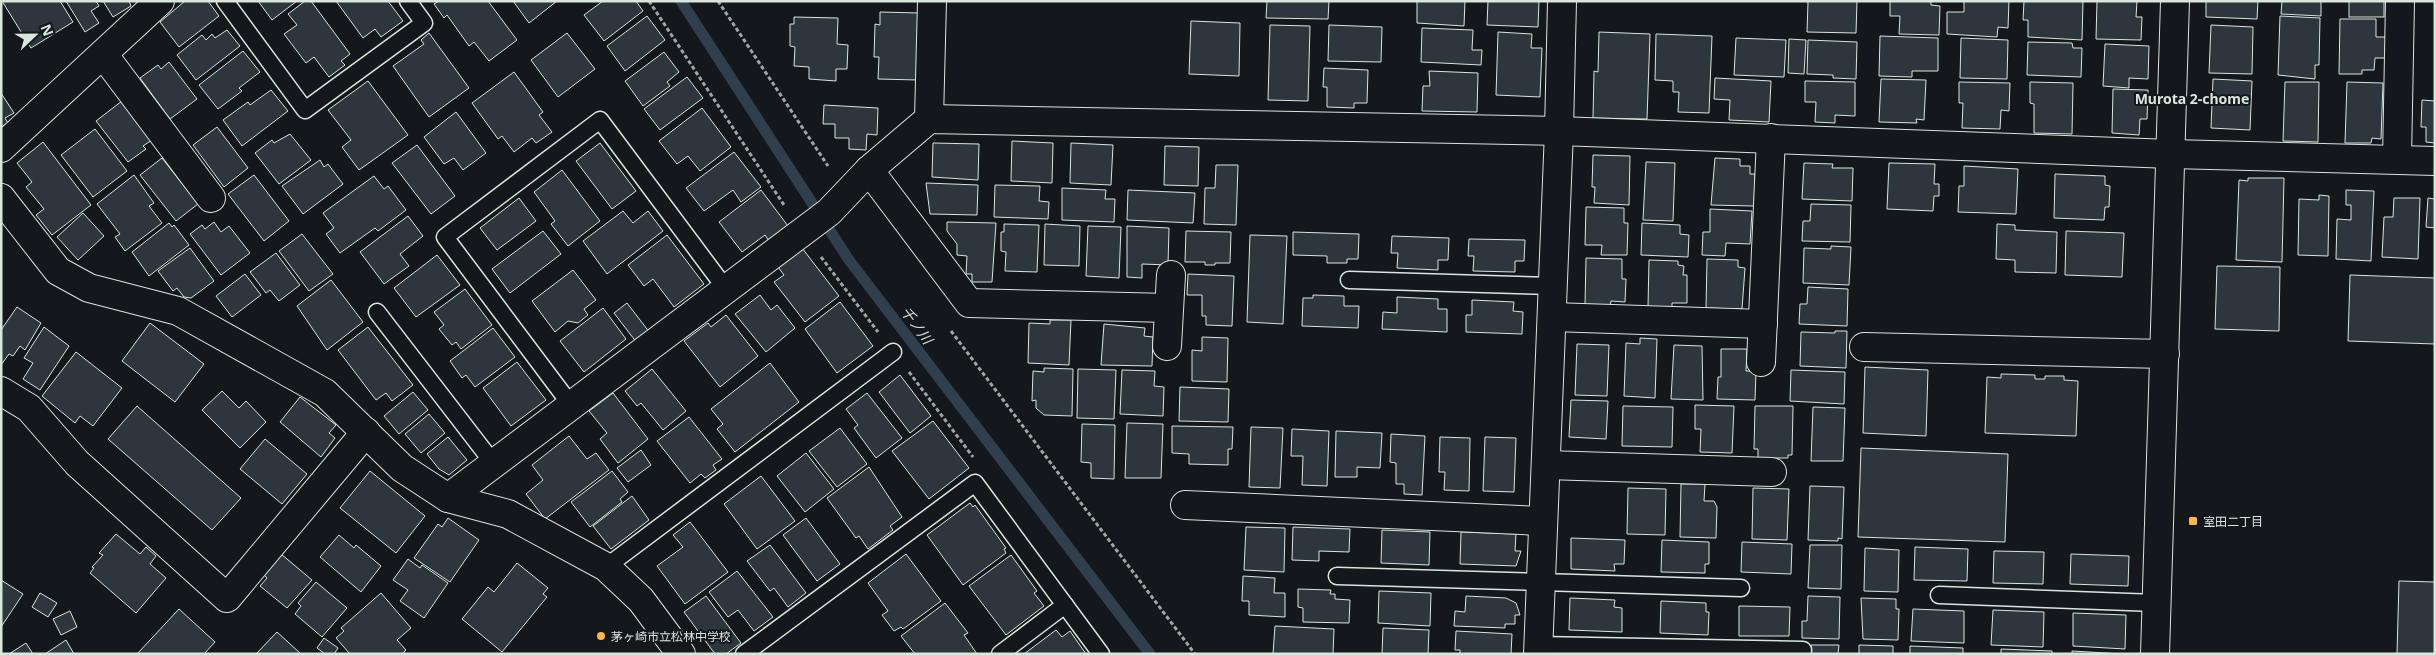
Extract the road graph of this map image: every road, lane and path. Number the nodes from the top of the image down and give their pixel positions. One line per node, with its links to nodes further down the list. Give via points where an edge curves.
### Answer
1 (225, 1): 8 (lane, via 305,110 424,23)
2 (718, 1): 20 (path)
3 (932, 1): 10 (street)
4 (1562, 1): 11 (street)
5 (2175, 1): 14 (street)
6 (2400, 1): 15 (street)
7 (158, 2): 9 (street)
8 (413, 3)
9 (103, 54): 13 (street); 19 (street)
10 (929, 119): 11 (street); 17 (street)
11 (1560, 130): 12 (street); 23 (street)
12 (1771, 138): 14 (street); 28 (street)
13 (1, 148)
14 (2171, 154): 15 (street); 33 (street)
15 (2397, 159): 16 (street)
16 (2435, 161)
17 (869, 170): 20 (street); 25 (street, via 969,303)
18 (1, 198): 37 (street, via 58,271 89,288 178,311 325,393)
19 (212, 198)
20 (828, 210): 24 (street)
21 (1171, 276): 25 (street)
22 (1349, 280): 23 (lane)
23 (1553, 286): 27 (street)
24 (726, 289): 36 (street); 36 (lane, via 600,120 445,237)
25 (1169, 308): 30 (street)
26 (377, 312): 38 (lane)
27 (1552, 317): 28 (street); 39 (street)
28 (1763, 324): 34 (street)
29 (948, 327): 57 (path)
30 (1168, 346)
31 (1864, 347): 33 (street)
32 (893, 352): 44 (lane)
33 (2165, 354): 49 (street)
34 (1761, 362)
35 (1, 391): 37 (street, via 29,408 77,463 227,598)
36 (571, 405): 38 (street)
37 (366, 432): 41 (street, via 402,468)
38 (494, 464): 41 (street)
39 (1546, 465): 40 (street); 43 (street)
40 (1772, 472)
41 (448, 498): 44 (street, via 508,514)
42 (1185, 505): 43 (street)
43 (1543, 521): 46 (street)
44 (606, 567): 53 (street, via 641,600)
45 (1337, 576): 46 (lane)
46 (1541, 582): 47 (lane); 51 (street)
47 (1741, 588)
48 (1939, 595): 49 (lane)
49 (2156, 603): 58 (street)
50 (1065, 605): 54 (lane, via 975,483); 55 (lane); 56 (lane)
51 (1538, 649): 52 (lane)
52 (1803, 650)
53 (681, 654)
54 (744, 654)
55 (1000, 654)
56 (1101, 654)
57 (1195, 654)
58 (2155, 654)

